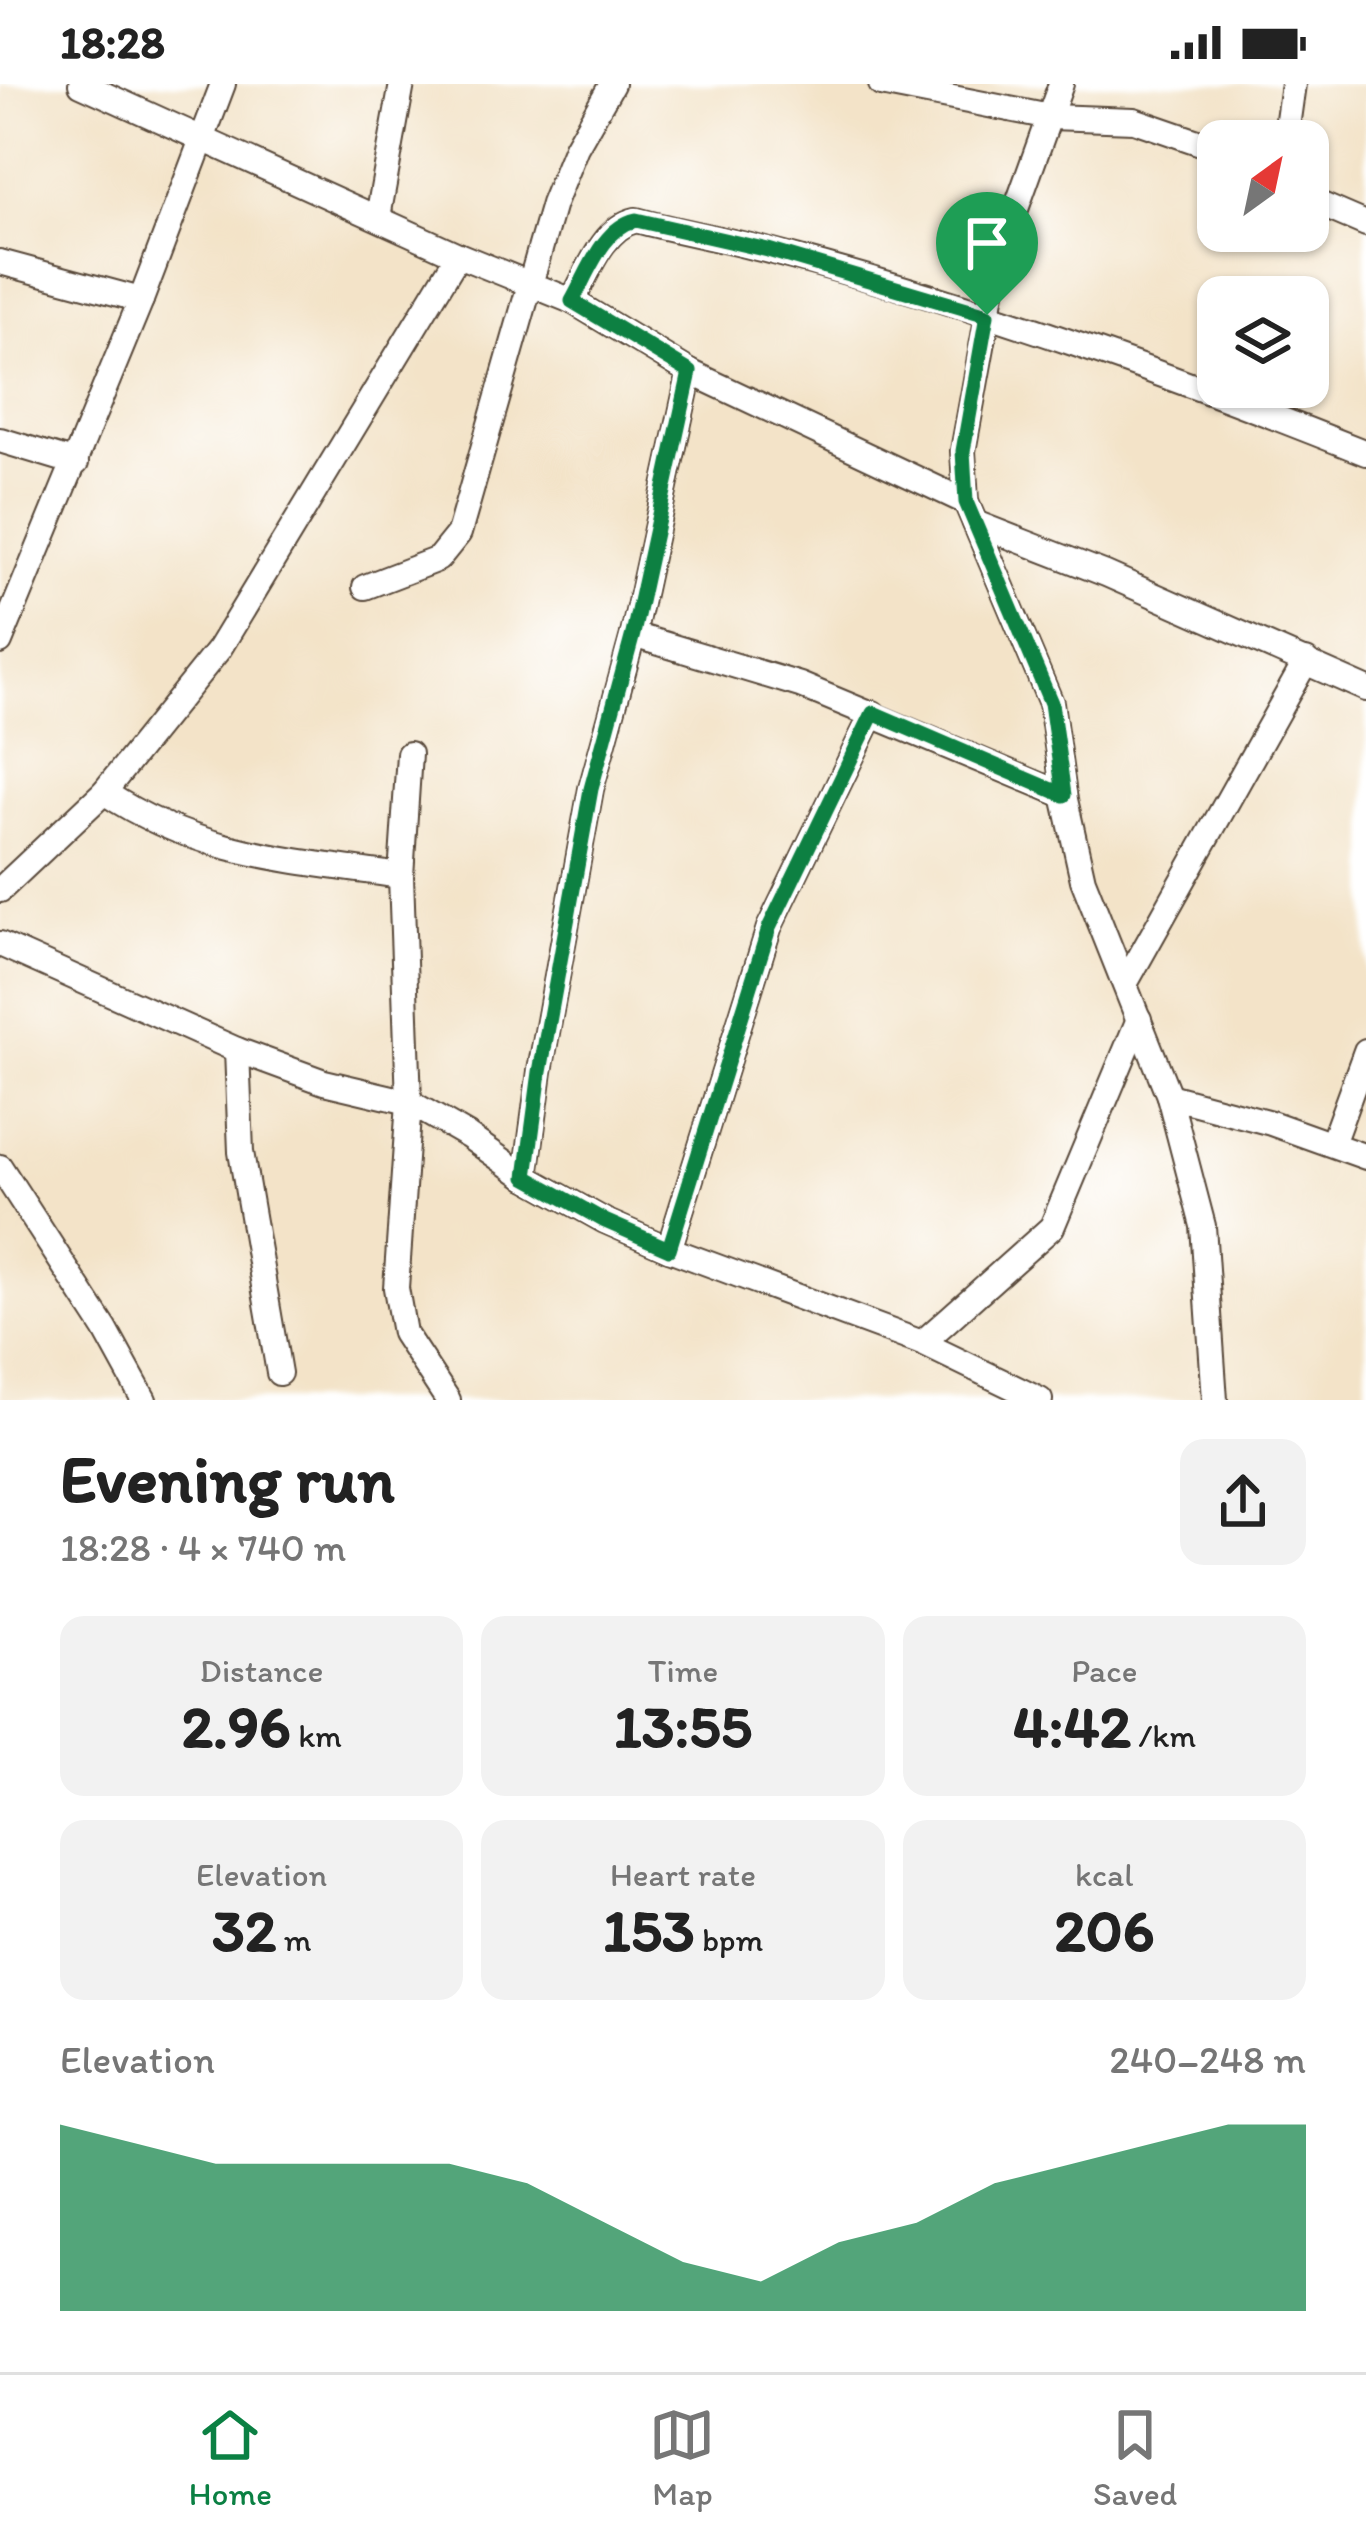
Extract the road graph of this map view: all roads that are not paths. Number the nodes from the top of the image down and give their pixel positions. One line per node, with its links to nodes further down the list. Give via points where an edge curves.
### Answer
1 (81, 84): 10 (street)
2 (223, 84): 10 (street)
3 (402, 84): 13 (street)
4 (612, 84): 17 (street, via 576,147)
5 (881, 84): 8 (street)
6 (1061, 84): 8 (street)
7 (1293, 84): 9 (street)
8 (1050, 117): 11 (street, via 1134,120); 20 (street, via 998,259)
9 (1288, 120)
10 (204, 141): 13 (street); 18 (street)
11 (1197, 142)
12 (1329, 208): 14 (street)
13 (378, 217): 15 (street)
14 (1366, 224)
15 (458, 255): 17 (street); 33 (street, via 219,650)
16 (0, 262): 18 (street)
17 (530, 285): 19 (street); 26 (street, via 459,533 438,560)
18 (141, 300): 24 (street)
19 (572, 301): 20 (street, via 608,239 636,220); 21 (street)
20 (987, 315): 23 (street); 25 (street, via 963,451)
21 (690, 372): 25 (street); 27 (street)
22 (0, 440): 24 (street)
23 (1366, 453)
24 (76, 463): 28 (street)
25 (971, 512): 29 (street); 34 (street, via 1051,703)
26 (365, 587)
27 (633, 634): 31 (street); 47 (street, via 591,789)
28 (0, 642)
29 (1306, 661): 30 (street); 38 (street)
30 (1366, 688)
31 (873, 713): 34 (street); 48 (street, via 769,928)
32 (409, 754): 35 (street)
33 (104, 792): 35 (street, via 183,836); 36 (street)
34 (1064, 795): 38 (street, via 1083,880)
35 (401, 876): 43 (street)
36 (0, 890)
37 (0, 944): 40 (street)
38 (1125, 984): 39 (street)
39 (1139, 1019): 42 (street); 49 (street, via 1052,1227)
40 (237, 1051): 43 (street); 50 (street, via 241,1152)
41 (1366, 1051): 44 (street)
42 (1169, 1096): 44 (street); 54 (street, via 1203,1226)
43 (409, 1102): 47 (street); 52 (street, via 396,1288 404,1333)
44 (1332, 1144): 45 (street)
45 (1366, 1157)
46 (0, 1167): 51 (street)
47 (526, 1177): 48 (street)
48 (669, 1249): 49 (street)
49 (922, 1343): 53 (street)
50 (279, 1373)
51 (144, 1400)
52 (448, 1400)
53 (1040, 1400)
54 (1215, 1400)

